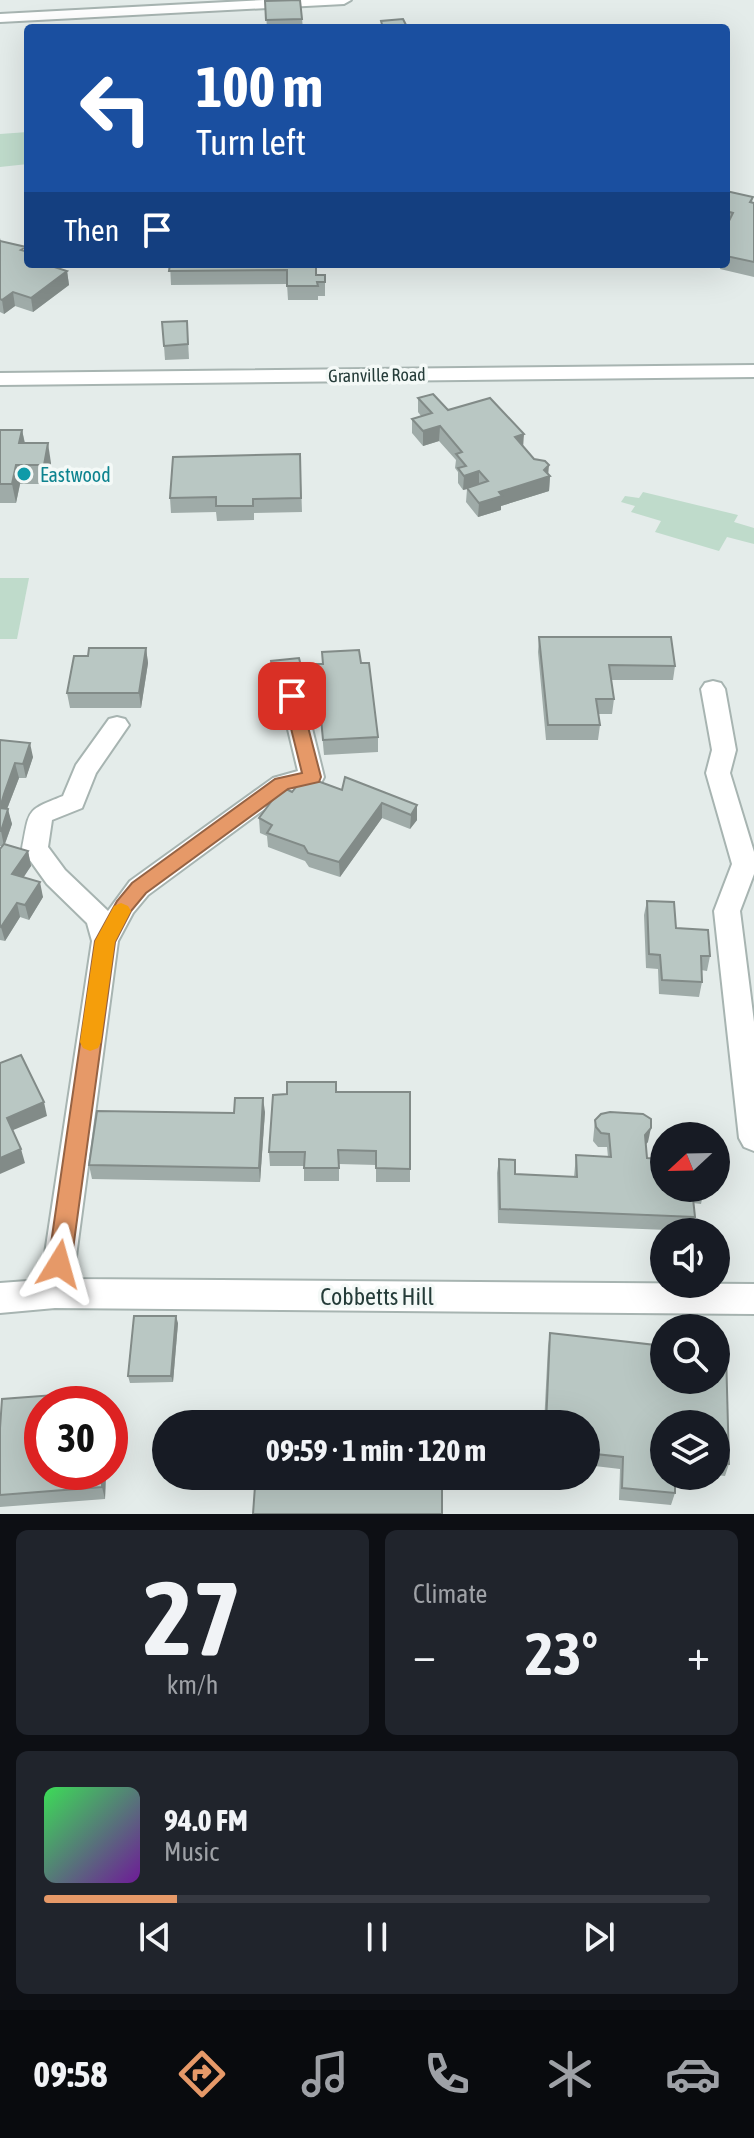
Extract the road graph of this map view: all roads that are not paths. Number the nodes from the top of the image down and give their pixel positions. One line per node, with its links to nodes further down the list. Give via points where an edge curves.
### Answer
1 (344, 0): 2 (street)
2 (0, 18)
3 (754, 371): 4 (street, Granville Road)
4 (0, 379)
5 (713, 689): 9 (street, via 724,750 718,773 745,864 727,911)
6 (292, 696): 8 (street, via 312,777 282,784 139,888)
7 (117, 725): 8 (street, via 85,771 73,802 41,815 35,849 99,918)
8 (105, 941): 10 (street)
9 (754, 1138)
10 (55, 1293): 11 (street, Cobbetts Hill); 12 (street, Cobbetts Hill)
11 (0, 1298)
12 (754, 1299)

